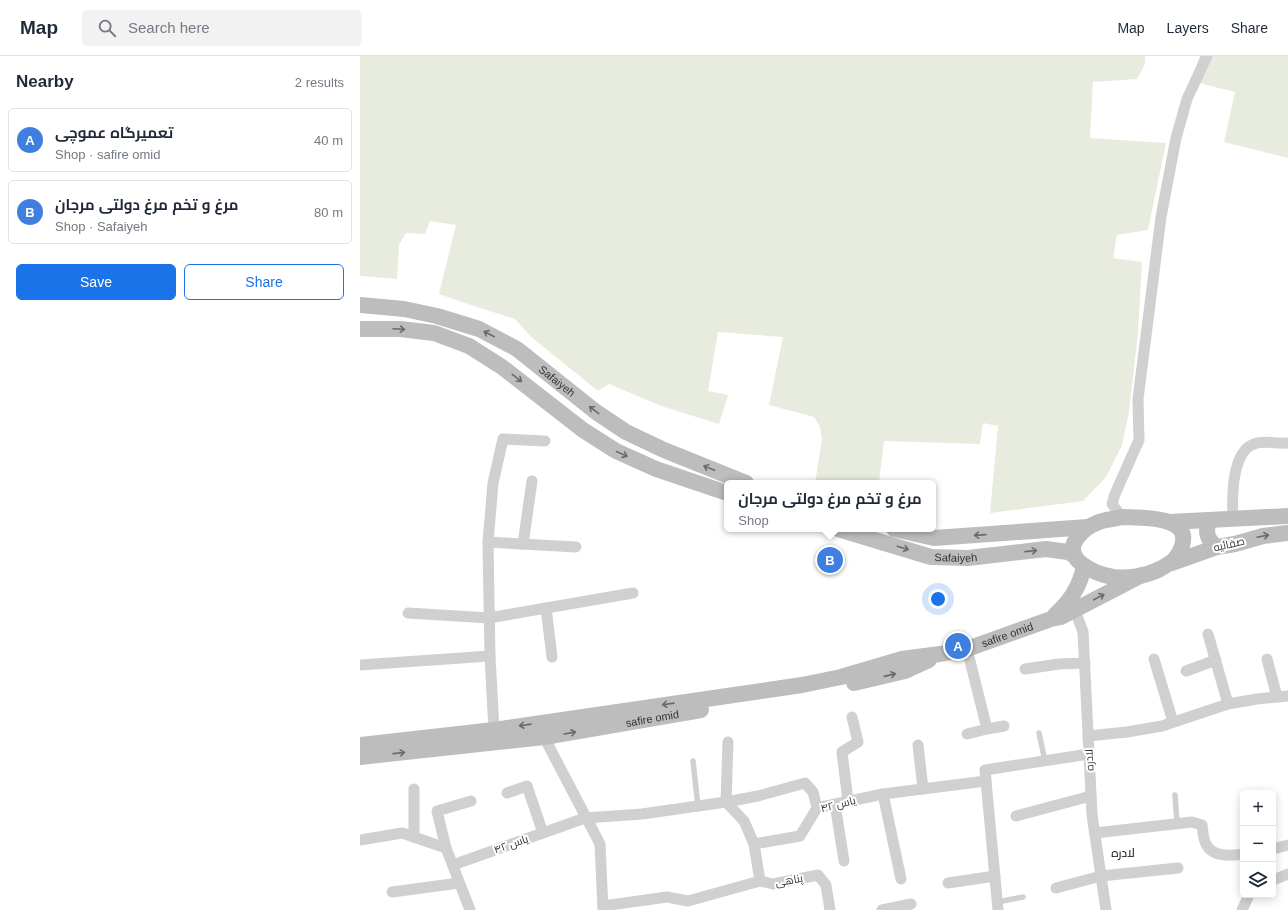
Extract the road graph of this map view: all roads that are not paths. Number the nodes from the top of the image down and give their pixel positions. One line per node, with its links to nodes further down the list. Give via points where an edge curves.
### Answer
1 (1207, 56): 10 (street, via 1187,99 1176,138 1161,217 1138,399 1139,440 1112,504)
2 (360, 305): 6 (main road, Safaiyeh, one-way to 2, via 626,432 596,412 517,349 478,329 404,309)
3 (360, 329): 8 (main road, Safaiyeh, one-way to 8, via 400,329 434,333 469,346 502,367 583,430 616,451 656,469)
4 (544, 441): 18 (street, via 503,439 493,483)
5 (1288, 443): 11 (street, via 1253,444 1240,456 1232,497)
6 (739, 480)
7 (532, 481): 19 (street)
8 (724, 492)
9 (1288, 516): 11 (main road, صفائیه)
10 (1122, 517): 13 (main road, صفائیه); 14 (main road, Safaiyeh)
11 (1233, 519): 12 (main road, صفائیه)
12 (1209, 521): 13 (main road, صفائیه); 21 (main road, via 1206,533)
13 (1169, 522): 23 (main road, via 1178,526 1183,534 1180,554)
14 (1088, 527): 16 (main road, Safaiyeh, one-way to 16, via 934,538); 22 (main road, via 1074,543 1074,553)
15 (848, 532): 22 (main road, Safaiyeh, one-way to 22, via 931,557 968,558 1046,550 1068,552)
16 (907, 532)
17 (1288, 533): 21 (main road, صفائیه, one-way to 17)
18 (488, 542): 19 (street); 29 (street)
19 (523, 544): 20 (street)
20 (576, 547)
21 (1216, 547): 23 (main road, صفائیه)
22 (1080, 561): 24 (main road, Safaiyeh, via 1096,572 1113,577); 30 (main road, via 1082,576 1068,603)
23 (1172, 563): 24 (main road, صفائیه)
24 (1142, 575): 27 (main road, safire omid, one-way to 24)
25 (634, 593): 26 (street)
26 (546, 608): 29 (street); 35 (street)
27 (1075, 610): 30 (main road, safire omid); 39 (street, لادره, via 1084,632)
28 (408, 613): 29 (street)
29 (489, 618): 34 (street)
30 (1051, 619): 32 (main road, safire omid)
31 (1208, 634): 37 (street)
32 (967, 649): 33 (main road, safire omid); 48 (street)
33 (940, 654): 49 (main road, safire omid, one-way to 49, via 902,659 802,685); 53 (main road, safire omid, one-way to 33, via 839,687 905,671)
34 (490, 656): 40 (street); 49 (street)
35 (552, 656)
36 (1154, 659): 46 (street)
37 (1216, 660): 42 (street); 44 (street)
38 (1267, 660): 43 (street)
39 (1085, 663): 41 (street); 52 (street, لادره)
40 (360, 665)
41 (1025, 669)
42 (1186, 671)
43 (1283, 697): 44 (street)
44 (1228, 704): 46 (street)
45 (852, 717): 69 (street, via 858,742 842,752)
46 (1173, 722): 52 (street, via 1127,732)
47 (1004, 726): 48 (street)
48 (987, 729): 51 (street)
49 (494, 730): 55 (main road, safire omid)
50 (1039, 733): 60 (lane)
51 (967, 734)
52 (1088, 736): 57 (street, لادره)
53 (544, 737): 58 (main road, safire omid, one-way to 53); 75 (street)
54 (728, 742): 70 (street)
55 (360, 745)
56 (918, 745): 63 (street)
57 (1089, 754): 60 (street); 67 (street, لادره)
58 (360, 757)
59 (694, 761): 72 (lane)
60 (1045, 761): 61 (street, via 985,770)
61 (986, 781): 63 (street, یاس ۴۲); 90 (street)
62 (414, 789): 79 (street)
63 (923, 789): 65 (street, یاس ۴۲)
64 (507, 793): 77 (street, via 527,786)
65 (882, 794): 69 (street, یاس ۴۲); 92 (street)
66 (1175, 795): 76 (lane)
67 (1091, 796): 74 (street); 78 (street, لادره)
68 (471, 801): 83 (street, via 437,811)
69 (848, 801): 71 (street, یاس ۴۲)
70 (726, 802): 72 (street, یاس ۴۲); 73 (street, یاس ۴۲, via 805,783 813,792); 81 (street, via 744,821)
71 (835, 804): 73 (street, یاس ۴۲); 86 (street)
72 (698, 806): 75 (street, یاس ۴۲)
73 (817, 808): 81 (street, یاس ۴۲, via 800,836)
74 (1016, 816)
75 (586, 818): 77 (street, یاس ۴۲); 103 (street, via 600,844)
76 (1177, 823): 78 (street); 85 (street, via 1192,822 1202,825 1206,845 1214,853)
77 (543, 833): 87 (street, یاس ۴۲)
78 (1095, 833): 91 (street, لادره)
79 (414, 837): 80 (street, via 402,833); 83 (street)
80 (360, 840)
81 (754, 844): 94 (street, پناهی)
82 (1288, 845): 84 (street)
83 (446, 848): 87 (street)
84 (1276, 848)
85 (1240, 855)
86 (844, 861)
87 (453, 865): 95 (street)
88 (1178, 868): 91 (street)
89 (1288, 874): 93 (street)
90 (995, 876): 96 (street); 102 (street)
91 (1101, 876): 97 (street); 107 (street, لادره)
92 (901, 879)
93 (1276, 879)
94 (760, 881): 103 (street, via 688,901 667,897); 105 (street, پناهی, via 773,884 818,875 826,885)
95 (459, 883): 98 (street); 104 (street)
96 (948, 883)
97 (1056, 888)
98 (392, 892)
99 (1022, 897): 102 (lane)
100 (1248, 898): 108 (street)
101 (911, 904): 106 (street)
102 (998, 906)
103 (603, 908)
104 (470, 910)
105 (830, 910)
106 (882, 910)
107 (1106, 910)
108 (1242, 910)

